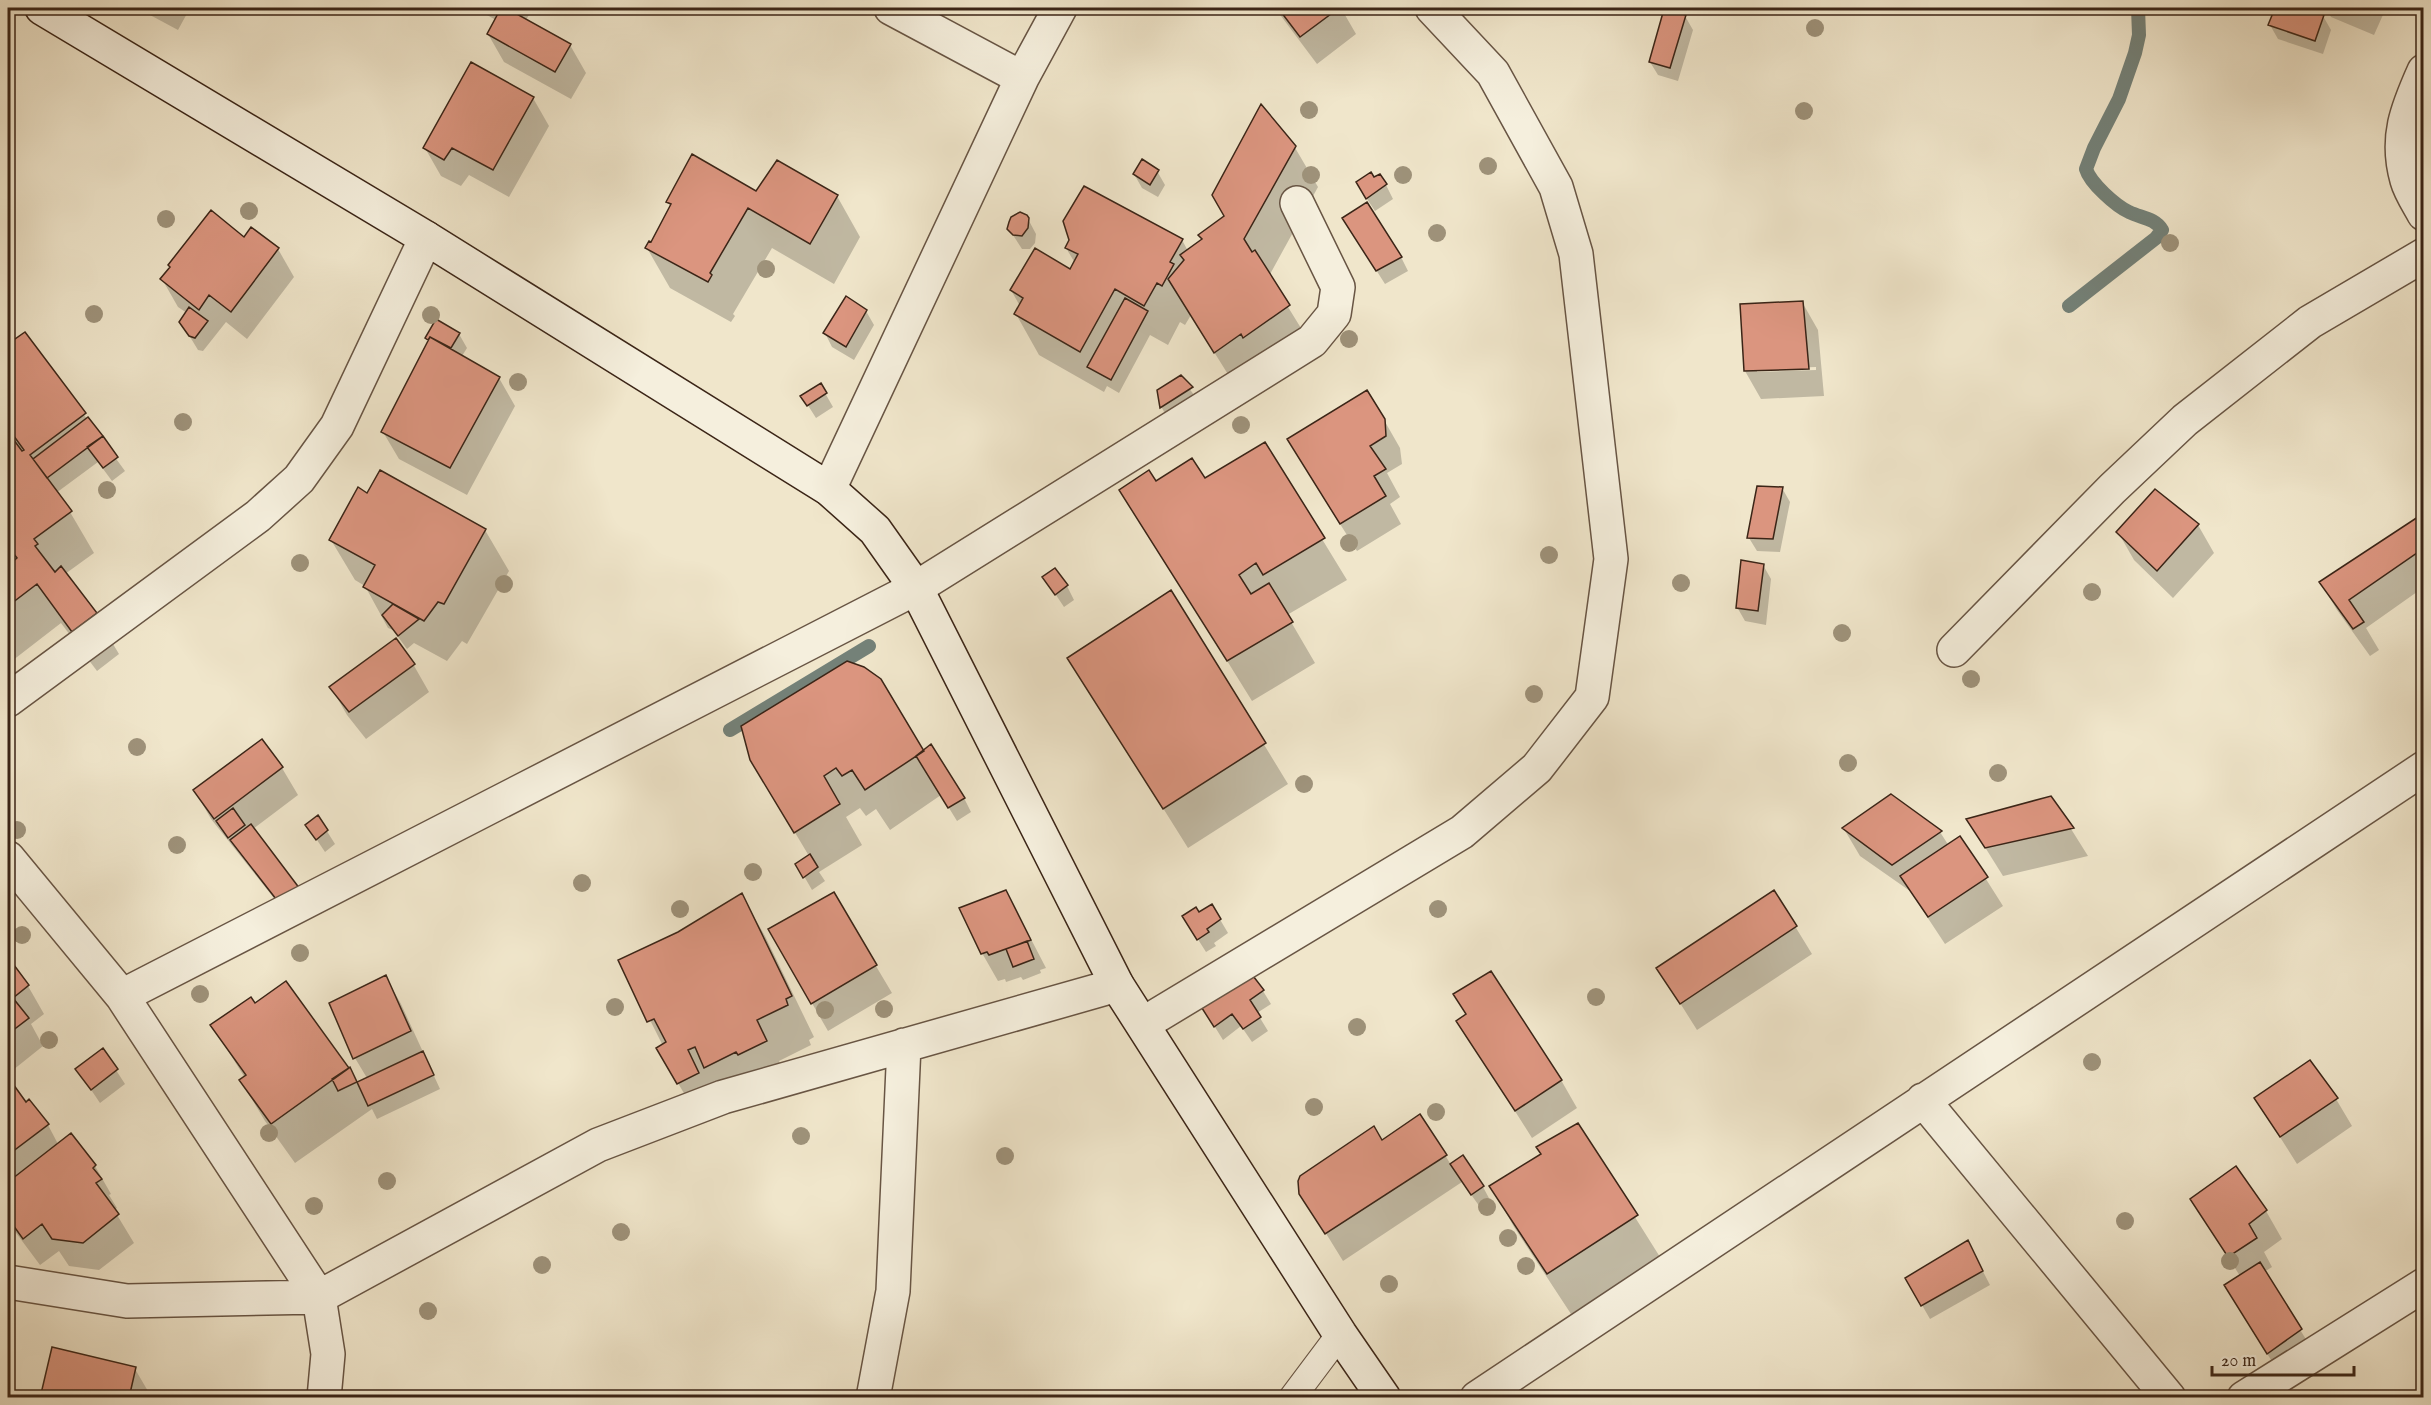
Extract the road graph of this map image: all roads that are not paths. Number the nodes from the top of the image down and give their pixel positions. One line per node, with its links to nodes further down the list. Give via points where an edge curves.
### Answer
1 (42, 8): 9 (street)
2 (891, 8): 6 (street)
3 (1060, 8): 6 (street)
4 (1432, 8): 19 (street, via 1493,73 1556,187 1576,254 1611,559 1592,697 1537,768 1462,832)
5 (2424, 70): 8 (street, via 2408,106 2400,140 2407,181)
6 (1022, 78): 11 (street)
7 (1298, 203): 12 (street, via 1338,287 1334,314 1312,341)
8 (2424, 214)
9 (426, 238): 11 (street); 14 (street, via 337,426 299,479 258,516)
10 (2424, 255): 13 (street, via 2310,322 2185,420)
11 (829, 489): 12 (street, via 875,530)
12 (916, 588): 17 (street); 18 (street)
13 (1954, 650)
14 (8, 700)
15 (2424, 768): 21 (street)
16 (8, 858): 18 (street)
17 (1117, 985): 19 (street); 20 (street)
18 (122, 996): 24 (street)
19 (1143, 1024): 25 (street)
20 (904, 1045): 24 (street, via 723,1097 598,1145); 27 (street, via 893,1291)
21 (1923, 1100): 30 (street); 31 (street)
22 (8, 1282): 24 (street, via 127,1301)
23 (2424, 1285): 32 (street)
24 (319, 1297): 26 (street, via 328,1354)
25 (1340, 1334): 28 (lane); 29 (street)
26 (324, 1398)
27 (873, 1398)
28 (1292, 1398)
29 (1384, 1398)
30 (1477, 1398)
31 (2169, 1398)
32 (2244, 1398)

